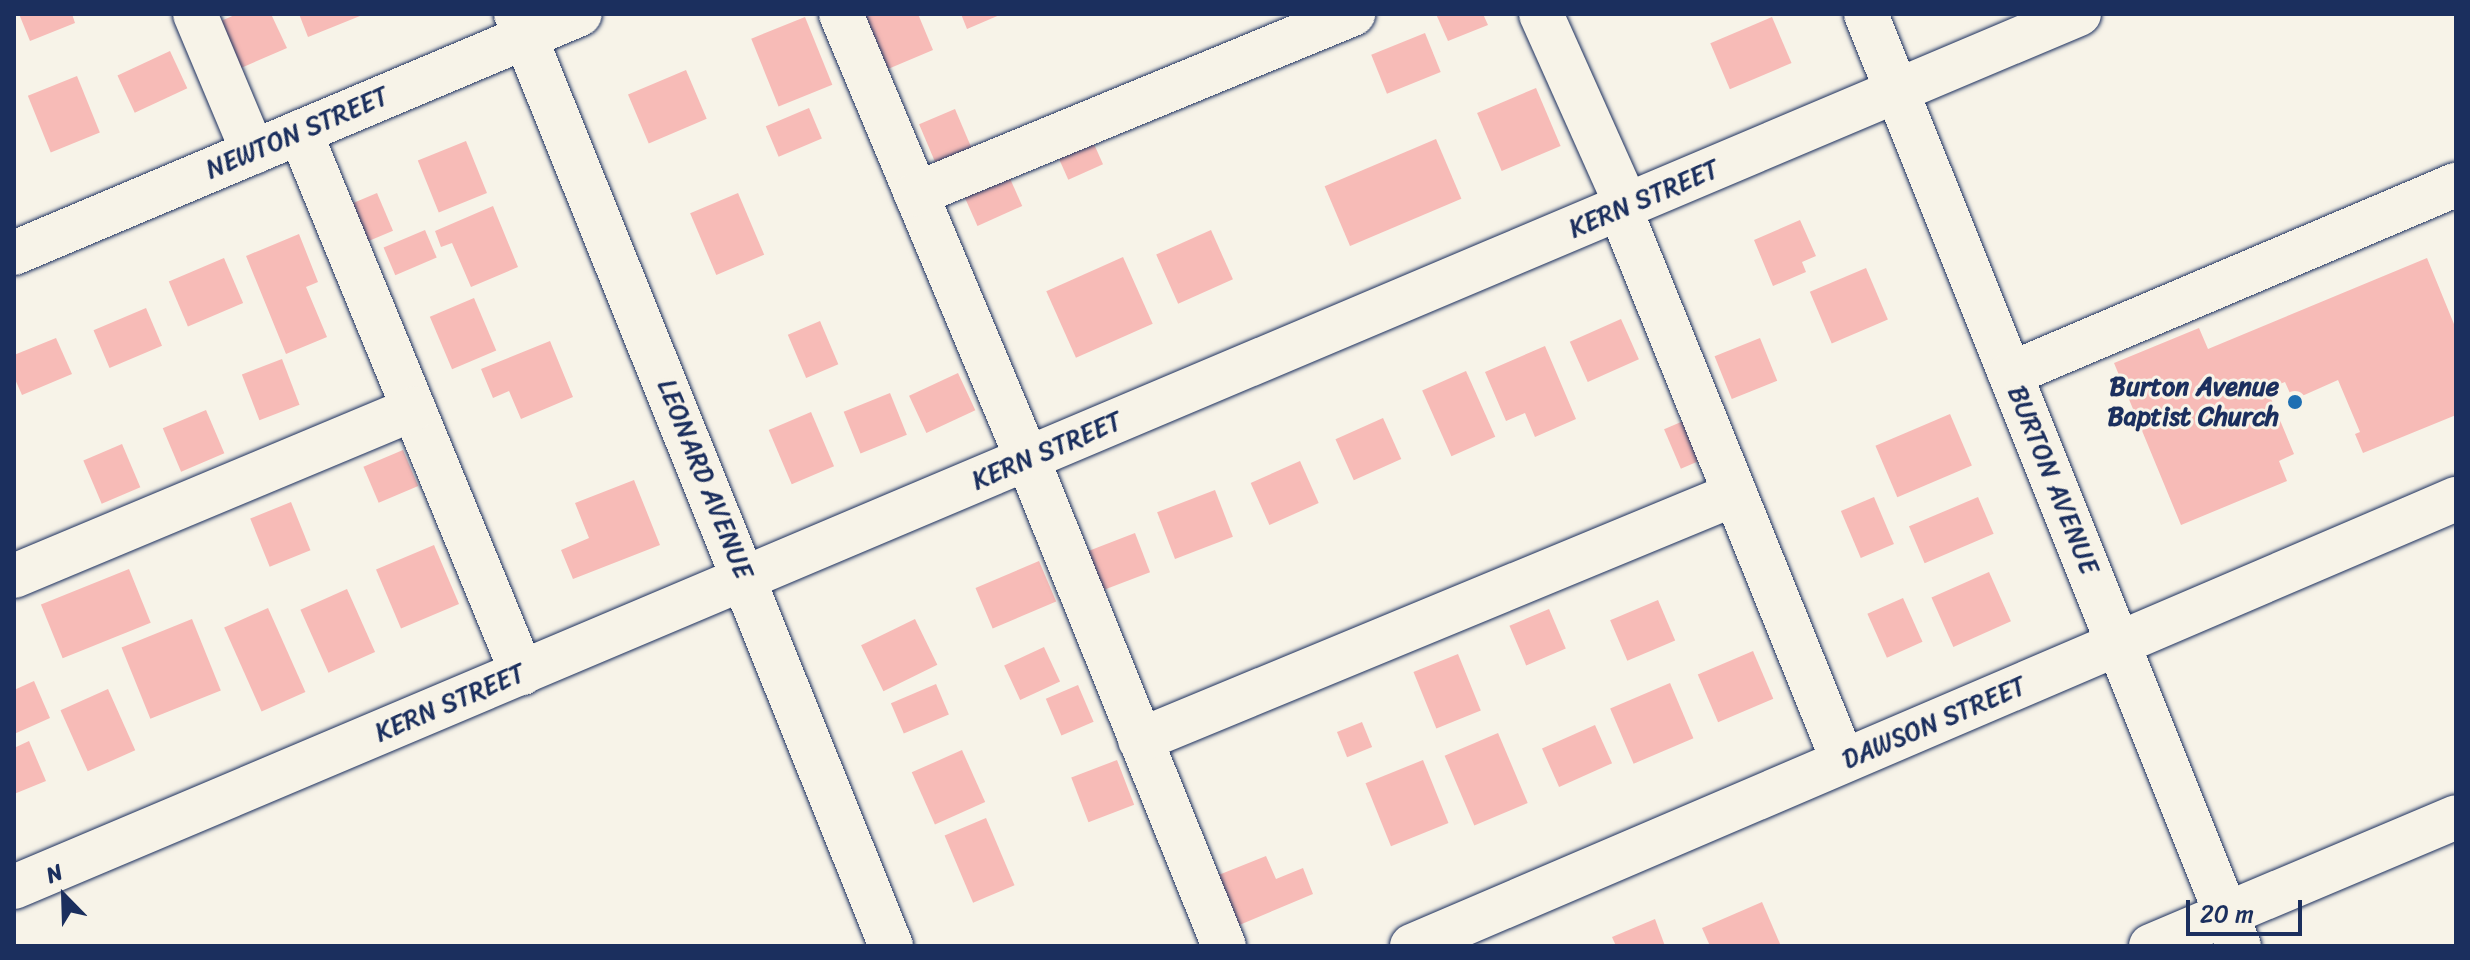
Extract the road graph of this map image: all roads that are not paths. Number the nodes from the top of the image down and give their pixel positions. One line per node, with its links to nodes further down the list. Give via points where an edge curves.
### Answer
1 (195, 14): 11 (street)
2 (580, 14): 8 (street, NEWTON STREET)
3 (841, 14): 13 (street)
4 (1353, 14): 13 (street)
5 (1541, 14): 14 (street)
6 (1866, 14): 9 (street, BURTON AVENUE)
7 (2079, 14): 9 (street, KERN STREET)
8 (521, 26): 10 (street, NEWTON STREET); 22 (street, LEONARD AVENUE)
9 (1897, 91): 14 (street, KERN STREET); 16 (street, BURTON AVENUE)
10 (300, 132): 11 (street, NEWTON STREET); 17 (street)
11 (253, 152): 15 (street, NEWTON STREET)
12 (2456, 185): 16 (street)
13 (916, 194): 18 (street)
14 (1623, 208): 18 (street, KERN STREET); 19 (street)
15 (14, 253)
16 (2010, 374): 23 (street, BURTON AVENUE)
17 (413, 409): 21 (street); 24 (street)
18 (1028, 460): 22 (street, KERN STREET); 25 (street)
19 (1735, 494): 25 (street); 26 (street)
20 (2456, 499): 23 (street, DAWSON STREET)
21 (14, 576)
22 (746, 579): 24 (street, KERN STREET); 30 (street, LEONARD AVENUE)
23 (2120, 643): 26 (street, DAWSON STREET); 29 (street, BURTON AVENUE)
24 (522, 673): 28 (street, KERN STREET)
25 (1140, 740): 31 (street)
26 (1843, 761): 32 (street, DAWSON STREET)
27 (2456, 817): 29 (street)
28 (14, 887)
29 (2232, 930): 33 (street)
30 (891, 946)
31 (1224, 946)
32 (1412, 946)
33 (2151, 946)

